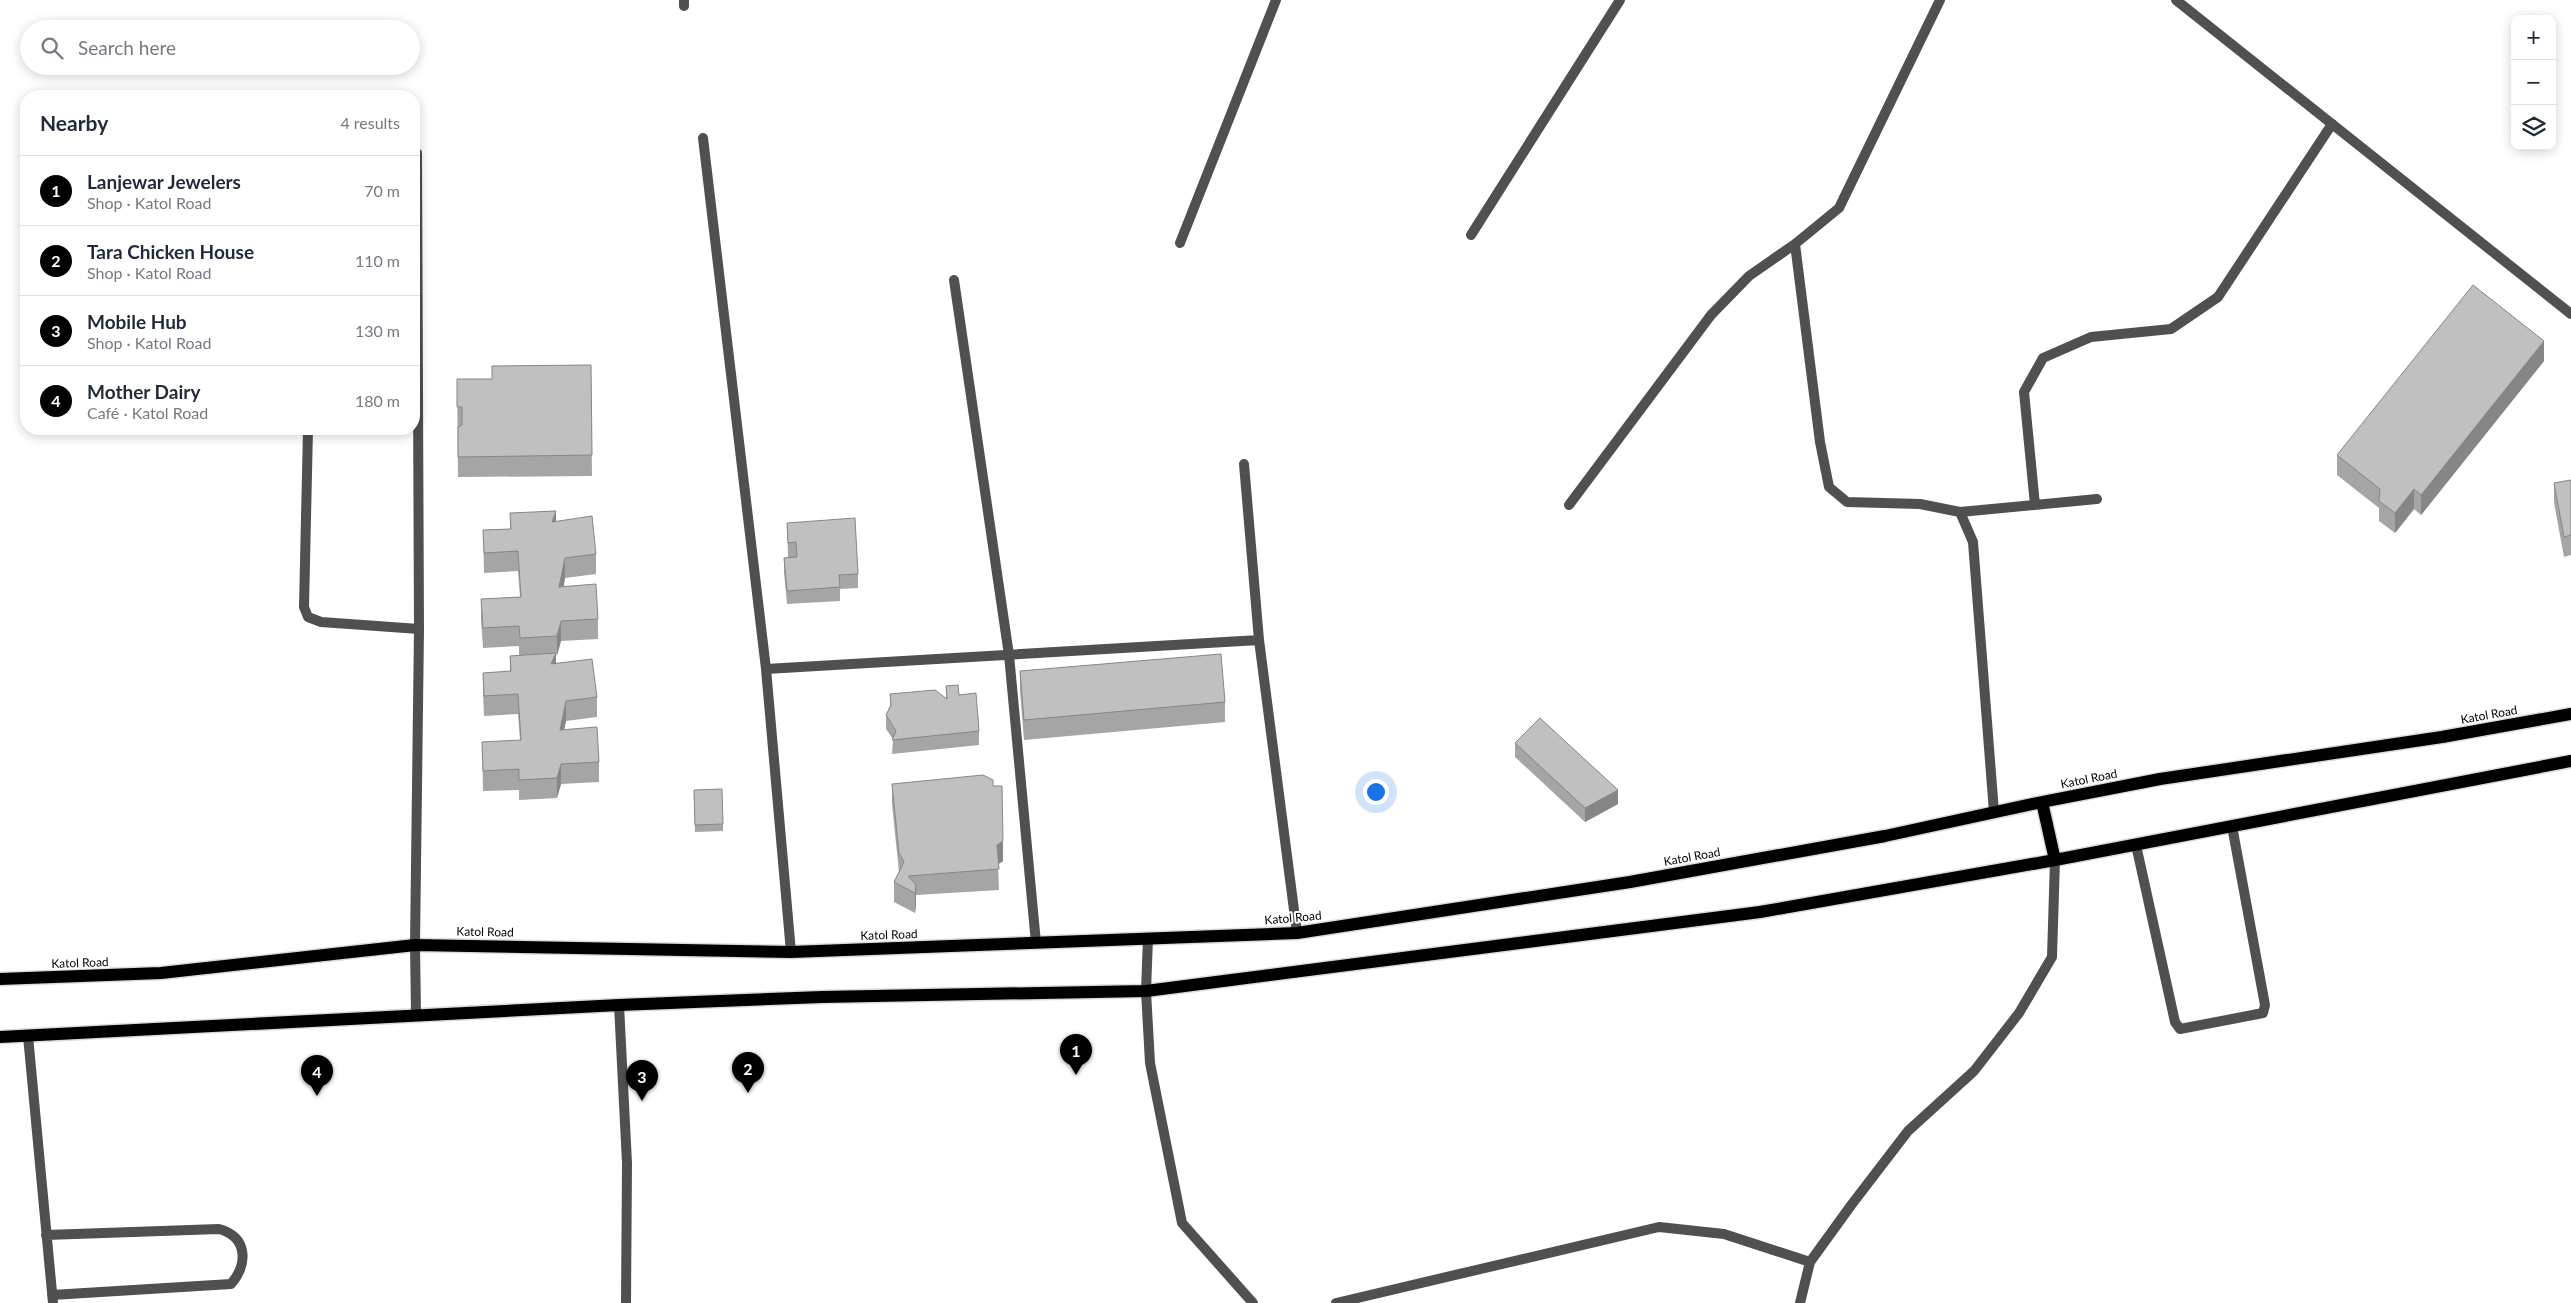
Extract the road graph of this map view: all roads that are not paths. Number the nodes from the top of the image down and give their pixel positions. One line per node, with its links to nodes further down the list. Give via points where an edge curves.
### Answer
1 (1276, 0): 8 (street)
2 (1620, 0): 7 (street)
3 (1940, 0): 9 (street, via 1839,208)
4 (2176, 0): 5 (street)
5 (2332, 124): 11 (street); 17 (street, via 2218,297 2171,329 2091,337 2043,358 2024,392)
6 (703, 138): 22 (street)
7 (1471, 235)
8 (1180, 243)
9 (1794, 244): 16 (street, via 1749,276 1711,315); 18 (street, via 1829,487 1847,502 1920,504)
10 (954, 280): 21 (street)
11 (2571, 314)
12 (308, 435): 19 (street, via 304,607 308,617 321,622)
13 (418, 435): 19 (street)
14 (1244, 464): 20 (street)
15 (2097, 499): 17 (street)
16 (1569, 505)
17 (2035, 505): 18 (street)
18 (1960, 512): 26 (street, via 1973,542)
19 (419, 628): 33 (street)
20 (1259, 640): 21 (street); 30 (street)
21 (1008, 655): 22 (street); 32 (street)
22 (766, 669): 34 (street)
23 (2571, 714): 25 (main road, Katol Road, via 2442,737 2160,779)
24 (2571, 761): 27 (main road)
25 (2042, 802): 26 (main road, Katol Road); 29 (main road)
26 (1994, 812): 30 (main road, Katol Road, via 1885,836 1630,882)
27 (2232, 826): 28 (main road); 28 (street, via 2265,1005 2263,1013 2180,1029 2174,1022)
28 (2136, 845): 29 (main road)
29 (2055, 860): 36 (main road, via 1760,912); 42 (street, via 2052,957 2019,1013 1974,1071 1908,1131)
30 (1297, 933): 31 (main road, Katol Road)
31 (1148, 938): 32 (main road, Katol Road); 36 (street)
32 (1036, 942): 34 (main road, Katol Road)
33 (415, 945): 34 (main road, Katol Road); 35 (main road, Katol Road, via 161,973); 38 (street)
34 (791, 952)
35 (0, 979)
36 (1146, 991): 37 (main road, via 822,997); 45 (street, via 1150,1063 1182,1223)
37 (619, 1005): 38 (main road); 44 (street, via 627,1163)
38 (416, 1014): 39 (main road)
39 (28, 1036): 40 (main road); 41 (street)
40 (0, 1037)
41 (46, 1235): 43 (street); 43 (street, via 219,1229 231,1233 239,1243 242,1258 240,1273 231,1284)
42 (1810, 1262): 46 (street, via 1724,1234 1659,1227); 47 (street)
43 (52, 1299)
44 (626, 1303)
45 (1253, 1303)
46 (1336, 1303)
47 (1800, 1303)

